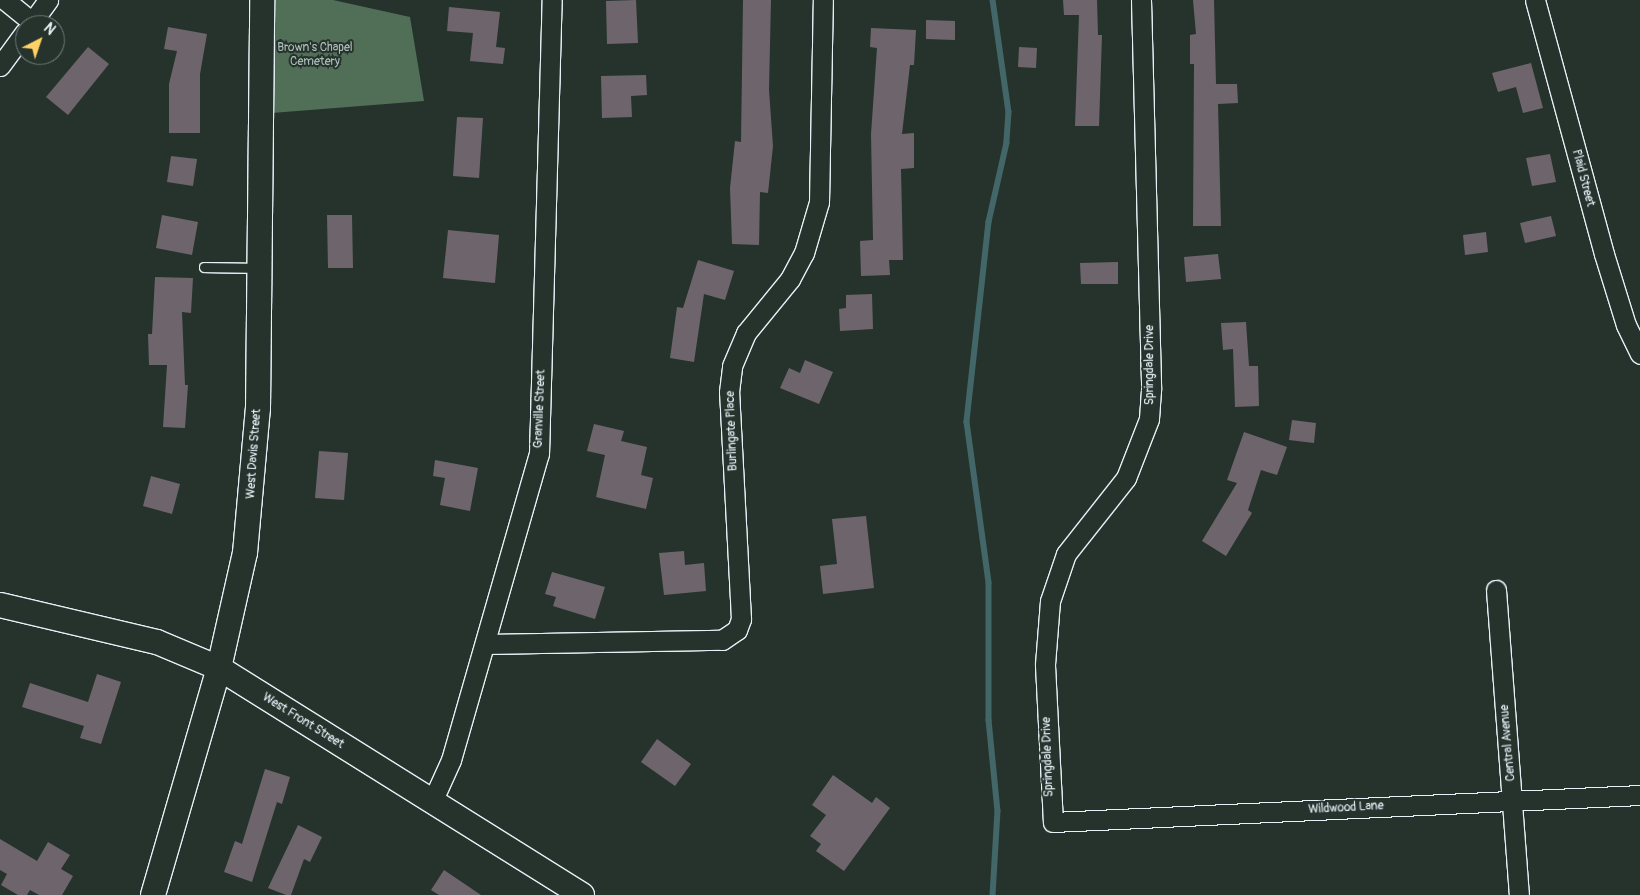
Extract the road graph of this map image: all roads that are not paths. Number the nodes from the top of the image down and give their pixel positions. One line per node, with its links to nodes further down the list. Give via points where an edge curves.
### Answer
1 (5, 0): 8 (street)
2 (48, 0): 9 (street)
3 (262, 0): 13 (street, West Davis Street)
4 (552, 0): 17 (street, Granville Street, via 539,454)
5 (823, 0): 17 (street, Burlingate Place, via 819,202 804,253 790,279 746,333 732,366 729,392 741,619 737,630 722,640)
6 (1141, 0): 22 (street, Springdale Drive, via 1152,390 1149,419 1126,478 1066,554 1050,601 1045,665)
7 (1535, 0): 14 (street, Plaid Street, via 1604,254 1626,325)
8 (19, 15)
9 (37, 15)
10 (15, 45): 11 (street)
11 (0, 66)
12 (204, 267): 13 (lane)
13 (259, 268): 18 (street, West Davis Street, via 254,471 245,552)
14 (1640, 354)
15 (1496, 590): 20 (street, Central Avenue)
16 (0, 605): 18 (street, West Front Street, via 157,642)
17 (485, 644): 21 (street, Granville Street, via 451,760)
18 (220, 668): 21 (street, West Front Street); 23 (street, West Davis Street)
19 (1640, 795): 20 (street, Wildwood Lane)
20 (1513, 800): 22 (street, Wildwood Lane); 25 (street, Central Avenue)
21 (432, 802): 24 (street, West Front Street)
22 (1053, 822)
23 (153, 895)
24 (582, 895)
25 (1519, 895)

